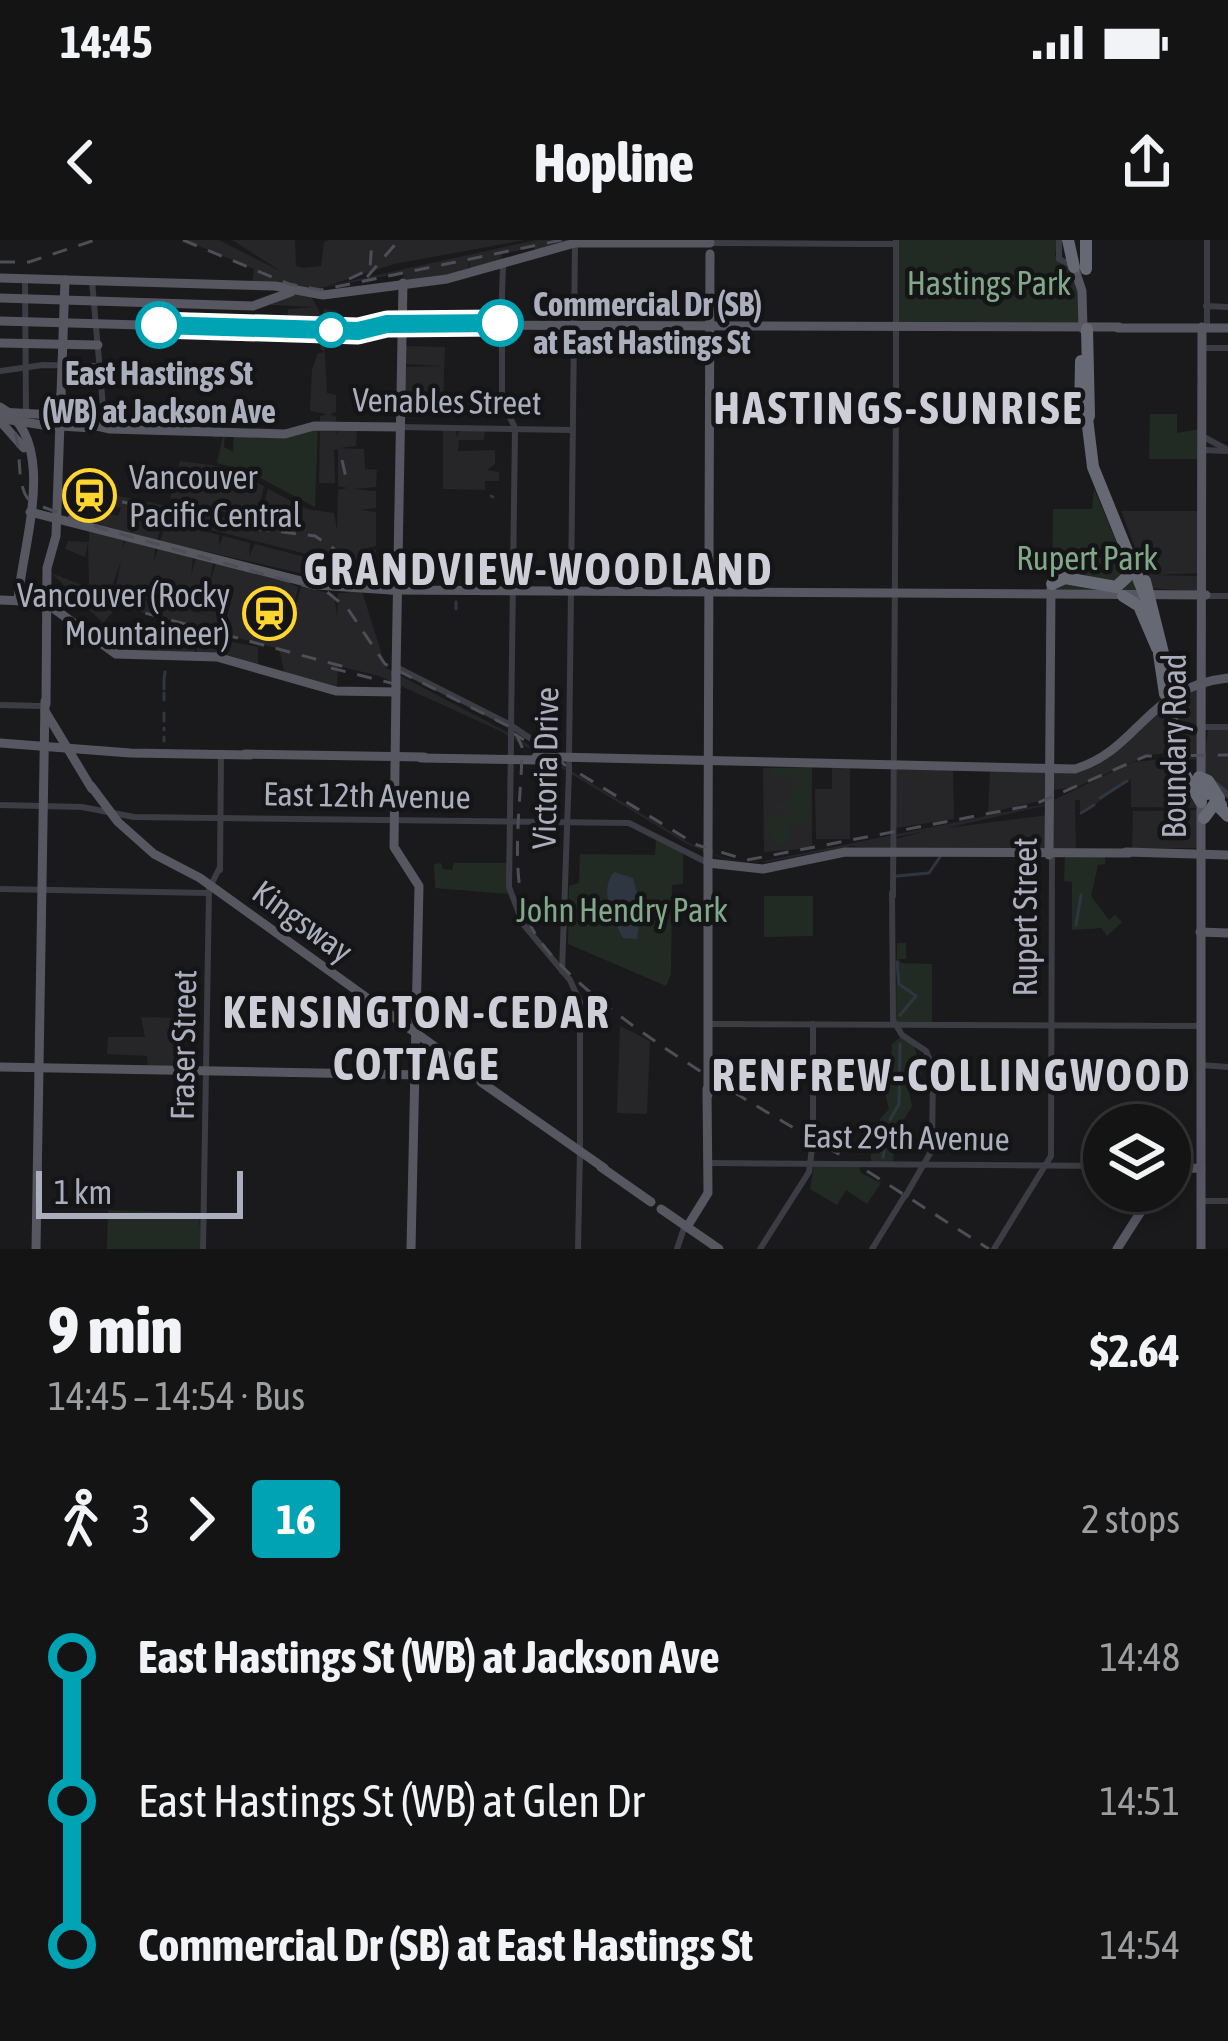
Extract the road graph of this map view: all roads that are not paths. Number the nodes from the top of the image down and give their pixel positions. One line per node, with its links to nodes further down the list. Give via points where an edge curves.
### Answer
1 (896, 242): 5 (street); 28 (street)
2 (1205, 242): 18 (street, Boundary Road)
3 (575, 243): 4 (main road); 7 (main road); 26 (street, Victoria Drive)
4 (603, 243): 5 (main road)
5 (710, 246): 27 (main road)
6 (1076, 253): 29 (main road); 29 (main road)
7 (502, 265): 12 (main road); 25 (street)
8 (0, 278): 9 (main road)
9 (26, 279): 10 (main road); 15 (street)
10 (65, 280): 11 (main road); 16 (main road)
11 (92, 281): 13 (main road); 17 (street)
12 (402, 283): 13 (main road, via 314,294); 24 (main road)
13 (276, 290): 17 (main road, via 251,306)
14 (0, 298): 15 (main road)
15 (25, 300): 16 (main road); 21 (street)
16 (64, 301): 17 (main road); 22 (main road)
17 (94, 302): 23 (street)
18 (1205, 306): 19 (street); 30 (street, Boundary Road)
19 (1228, 307)
20 (0, 321): 21 (main road)
21 (24, 321): 22 (main road); 33 (street)
22 (63, 322): 23 (main road); 34 (main road)
23 (96, 323): 24 (main road, via 323,330); 35 (street)
24 (401, 324): 25 (main road); 45 (main road)
25 (502, 325): 26 (main road); 47 (street, via 501,398)
26 (574, 326): 27 (main road); 48 (street, Victoria Drive)
27 (709, 327): 28 (main road); 62 (main road)
28 (896, 327): 29 (main road); 63 (street)
29 (1085, 327): 30 (main road); 51 (highway); 54 (highway)
30 (1204, 328): 31 (main road); 36 (main road, Boundary Road)
31 (1228, 328)
32 (0, 343): 33 (main road)
33 (23, 343): 34 (main road); 40 (street)
34 (63, 344): 35 (main road); 38 (main road)
35 (98, 345): 39 (street)
36 (1204, 348): 37 (street); 50 (main road, Boundary Road)
37 (1228, 348)
38 (62, 365): 39 (street); 40 (street); 44 (main road)
39 (100, 366): 46 (street)
40 (25, 370): 41 (street); 42 (street)
41 (0, 371)
42 (26, 407): 43 (street); 49 (street)
43 (2, 415): 44 (main road, bridge); 44 (main road, bridge, via 43,425); 49 (main road)
44 (64, 419): 46 (main road, Venables Street); 56 (main road)
45 (400, 427): 46 (main road, Venables Street, via 319,426 287,434); 47 (street, Venables Street); 58 (main road)
46 (101, 428)
47 (515, 430): 48 (street, Venables Street); 59 (street)
48 (573, 430): 60 (street, Victoria Drive)
49 (20, 434): 55 (main road)
50 (1204, 436): 52 (main road, Boundary Road); 53 (street)
51 (1084, 443): 54 (highway, via 1084,410); 57 (highway)
52 (1204, 450): 53 (street); 65 (main road, Boundary Road)
53 (1226, 450)
54 (1090, 459): 57 (highway)
55 (32, 514): 56 (main road); 68 (main road)
56 (58, 518): 58 (main road, bridge, via 316,585); 69 (main road)
57 (1120, 531): 61 (highway, via 1128,569 1121,584 1062,578); 64 (highway)
58 (394, 590): 59 (main road); 70 (main road)
59 (513, 591): 60 (main road); 78 (street)
60 (571, 592): 62 (main road); 85 (street, Victoria Drive)
61 (1052, 592): 63 (main road); 64 (main road); 64 (main road); 88 (main road, Rupert Street)
62 (709, 594): 63 (main road); 86 (main road)
63 (894, 594): 87 (street)
64 (1145, 595): 65 (main road); 89 (highway, via 1167,699)
65 (1204, 596): 66 (street); 72 (main road, Boundary Road)
66 (1228, 596)
67 (0, 600): 68 (main road)
68 (18, 601): 69 (main road)
69 (47, 603): 73 (main road, via 116,654 217,657 338,692); 75 (main road)
70 (398, 670): 73 (main road, bridge); 78 (street)
71 (1228, 680): 72 (main road)
72 (1203, 684): 76 (main road, Boundary Road); 88 (main road, via 1089,765)
73 (396, 690): 83 (main road)
74 (0, 705): 75 (street)
75 (46, 709): 80 (main road); 81 (main road, Kingsway)
76 (1204, 727): 77 (street); 89 (main road, Boundary Road)
77 (1228, 727)
78 (512, 728): 84 (street, bridge); 85 (street)
79 (0, 743): 80 (main road)
80 (44, 745): 81 (main road); 91 (main road)
81 (65, 746): 82 (main road); 92 (main road, Kingsway)
82 (221, 754): 83 (main road); 93 (street, Fraser Street)
83 (395, 757): 84 (main road); 94 (main road)
84 (511, 758): 85 (main road); 95 (street)
85 (555, 759): 86 (main road); 96 (street, Victoria Drive, bridge, via 569,778)
86 (709, 762): 87 (main road); 103 (main road)
87 (893, 767): 88 (main road); 99 (street)
88 (1051, 768): 102 (main road, Rupert Street)
89 (1201, 781): 97 (main road, Boundary Road); 97 (highway, via 1219,795)
90 (0, 806): 91 (street, East 12th Avenue)
91 (42, 807): 92 (street, East 12th Avenue); 107 (main road)
92 (105, 813): 93 (street, East 12th Avenue); 106 (main road, Kingsway, via 159,862)
93 (220, 818): 94 (street, East 12th Avenue); 106 (street, Fraser Street, via 219,869)
94 (395, 820): 95 (street, East 12th Avenue); 116 (main road, via 394,847 419,887)
95 (511, 821): 96 (street, East 12th Avenue); 110 (street, via 509,888 523,924)
96 (568, 822): 103 (street, East 12th Avenue, via 647,827 684,851); 110 (street, Victoria Drive)
97 (1203, 826): 100 (main road, Boundary Road)
98 (840, 853): 99 (main road); 104 (main road); 104 (main road)
99 (893, 853): 102 (main road); 113 (street)
100 (1201, 853): 101 (main road); 102 (main road); 108 (main road, Boundary Road)
101 (1228, 853)
102 (1051, 854): 115 (street, Rupert Street)
103 (708, 855): 104 (main road, via 743,868); 112 (main road)
104 (802, 861)
105 (0, 889): 107 (street)
106 (210, 889): 107 (street); 116 (main road, Kingsway); 121 (street, Fraser Street)
107 (40, 890): 120 (main road)
108 (1204, 930): 109 (main road); 114 (main road, Boundary Road)
109 (1228, 932)
110 (562, 971): 124 (street, Victoria Drive, via 582,1012)
111 (813, 1025): 112 (street); 113 (street); 126 (street)
112 (708, 1026): 125 (main road)
113 (895, 1026): 115 (street); 128 (street, via 930,1057 933,1145)
114 (1202, 1026): 115 (street); 117 (main road, Boundary Road); 117 (main road, Boundary Road)
115 (1050, 1027): 130 (street, Rupert Street)
116 (417, 1038): 122 (main road); 123 (main road, Kingsway)
117 (1204, 1065): 119 (street); 127 (main road, Boundary Road)
118 (0, 1067): 120 (main road)
119 (1228, 1067)
120 (42, 1068): 121 (main road); 137 (main road)
121 (206, 1071): 122 (main road); 138 (street, Fraser Street)
122 (416, 1074): 123 (main road); 139 (main road)
123 (476, 1077): 124 (main road, Kingsway)
124 (580, 1150): 135 (main road, Kingsway); 140 (street, Victoria Drive)
125 (708, 1163): 126 (street, East 29th Avenue); 135 (main road, via 707,1191)
126 (812, 1163): 128 (street, East 29th Avenue); 142 (street)
127 (1198, 1164): 129 (main road); 133 (main road, Boundary Road)
128 (925, 1165): 130 (street, East 29th Avenue); 143 (street)
129 (1191, 1165)
130 (1046, 1166): 131 (street, East 29th Avenue); 144 (street)
131 (1083, 1166)
132 (1226, 1200): 133 (street)
133 (1202, 1201): 146 (main road, Boundary Road)
134 (1141, 1212): 145 (main road)
135 (686, 1226): 136 (main road, Kingsway); 141 (street)
136 (715, 1246)
137 (36, 1249)
138 (203, 1249)
139 (412, 1249)
140 (578, 1249)
141 (677, 1249)
142 (760, 1249)
143 (872, 1249)
144 (994, 1249)
145 (1117, 1249)
146 (1202, 1249)

